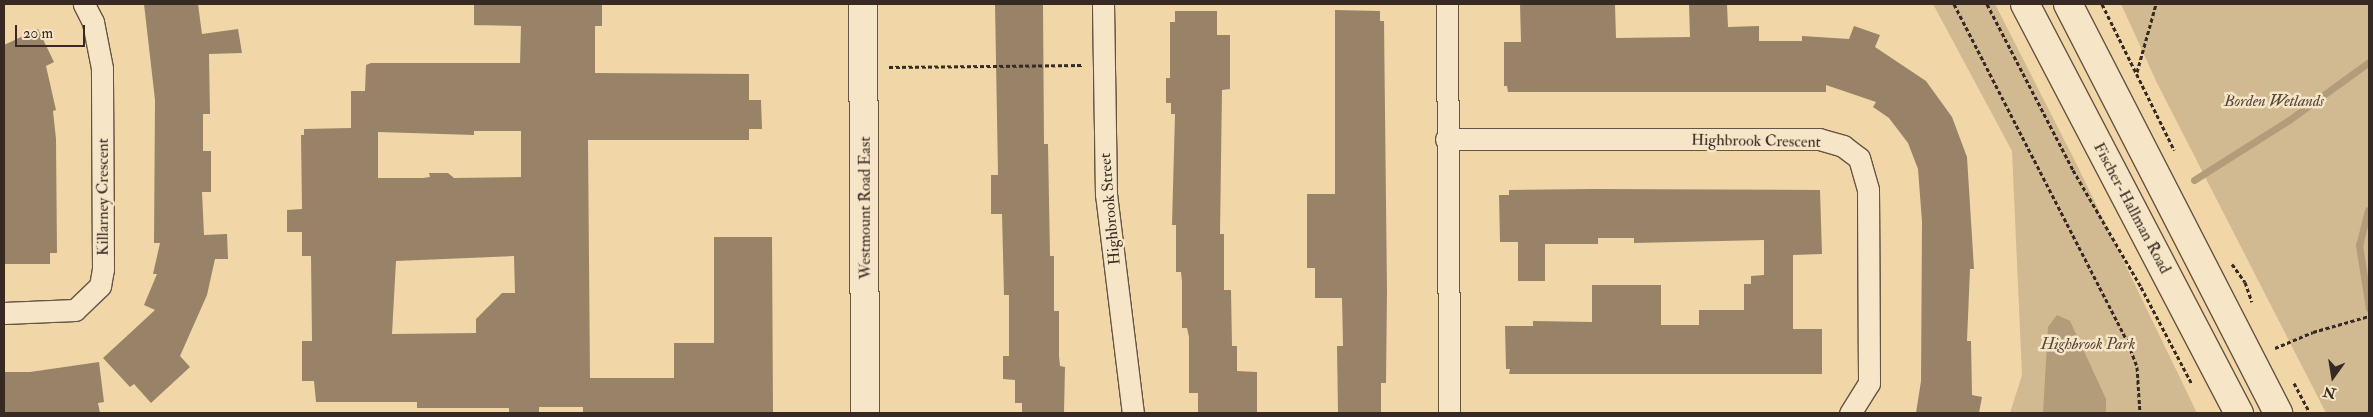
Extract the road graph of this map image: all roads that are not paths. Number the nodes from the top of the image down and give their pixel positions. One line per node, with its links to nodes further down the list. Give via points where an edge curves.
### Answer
1 (84, 4): 8 (street, Killarney Crescent, via 93,22 102,68 103,269 100,286 75,310)
2 (863, 4): 9 (main road, Westmount Road East)
3 (1103, 4): 10 (street, Highbrook Street, via 1106,194)
4 (1447, 4): 7 (street)
5 (2025, 4): 13 (main road, Fischer-Hallman Road)
6 (2068, 4): 14 (main road)
7 (1446, 139): 11 (street); 12 (street, Highbrook Crescent, via 1819,139 1843,146 1859,158 1868,189 1868,383)
8 (4, 313)
9 (865, 413)
10 (1133, 413)
11 (1449, 413)
12 (1850, 413)
13 (2239, 413)
14 (2278, 413)

